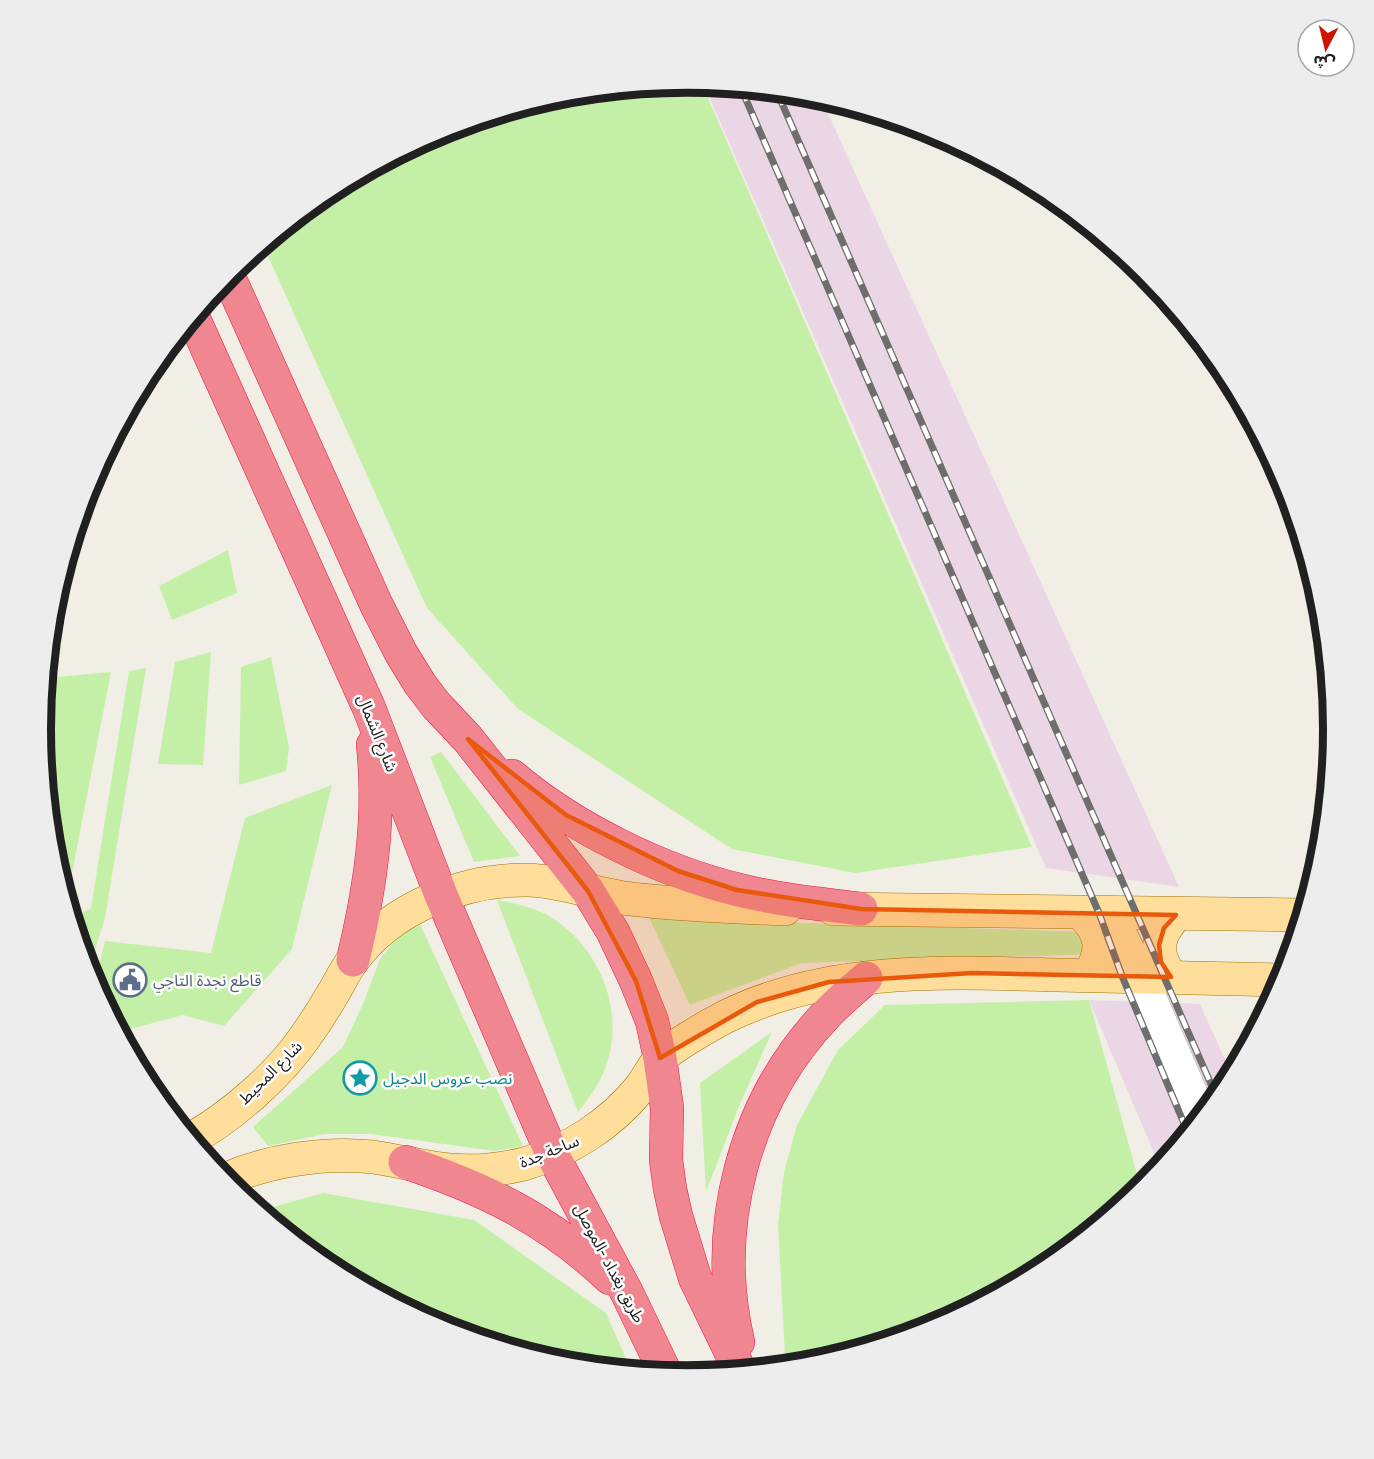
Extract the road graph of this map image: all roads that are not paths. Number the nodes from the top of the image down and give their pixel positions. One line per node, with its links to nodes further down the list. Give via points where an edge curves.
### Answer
1 (232, 285): 4 (highway, via 401,653 436,705)
2 (197, 324): 3 (highway, شارع الشمال)
3 (369, 708): 6 (highway, شارع الشمال); 11 (highway, via 375,759 373,860)
4 (468, 739): 5 (highway); 7 (highway, via 566,815 678,871 747,892)
5 (588, 891): 6 (main road, via 529,880 470,886); 7 (main road, via 724,907); 16 (highway, via 636,981 652,1021)
6 (441, 895): 11 (main road, via 408,911 378,933); 19 (highway, شارع الشمال)
7 (861, 909): 8 (main road)
8 (1096, 913): 9 (main road); 12 (main road, via 1098,960); 13 (main road)
9 (1176, 915): 10 (main road); 13 (main road, via 1164,928)
10 (1295, 915)
11 (353, 960): 18 (main road, شارع المحيط, via 304,1039 273,1075)
12 (1089, 975): 13 (main road); 14 (main road, via 972,973)
13 (1156, 976): 15 (main road); 17 (street)
14 (866, 978): 16 (main road, via 792,990 757,1002 723,1018); 24 (highway, via 825,1015 792,1057 764,1104 744,1155 732,1209 728,1263)
15 (1272, 980)
16 (660, 1058): 19 (main road, ساحة جدة, via 640,1088 614,1115 585,1137); 23 (highway, via 667,1108 666,1161 674,1207 695,1278)
17 (1198, 1108)
18 (197, 1135)
19 (552, 1154): 20 (main road, ساحة جدة, via 494,1169 434,1168); 22 (highway, طريق بغداد -الموصل)
20 (405, 1162): 21 (main road, via 347,1156 300,1159); 22 (highway, via 502,1200 589,1258)
21 (235, 1176)
22 (627, 1293): 25 (highway, طريق بغداد -الموصل)
23 (738, 1363)
24 (740, 1363)
25 (662, 1365)

